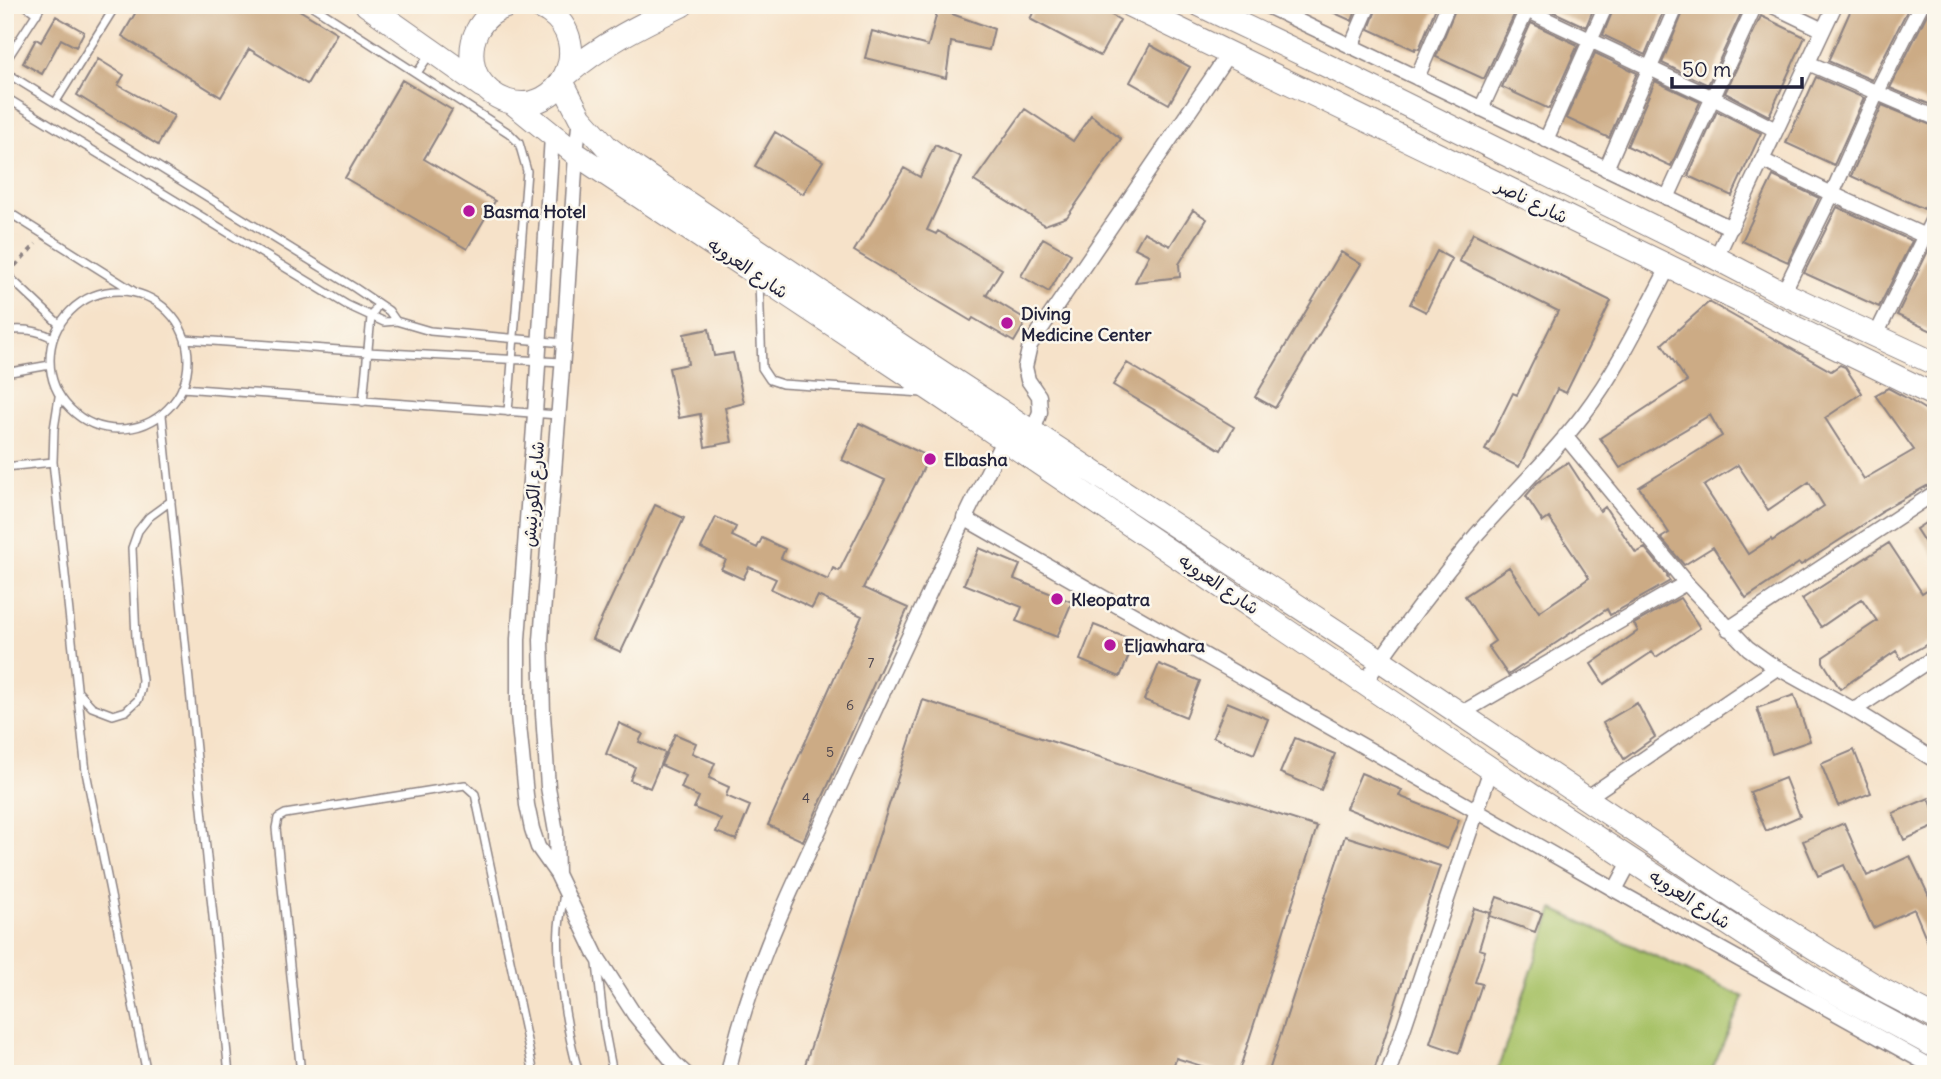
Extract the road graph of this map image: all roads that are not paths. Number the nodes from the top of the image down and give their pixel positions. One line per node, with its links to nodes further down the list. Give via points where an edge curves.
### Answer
1 (25, 5): 24 (lane)
2 (43, 5): 24 (lane)
3 (117, 5): 44 (lane)
4 (311, 5): 36 (lane)
5 (367, 5): 29 (main road, شارع العروبه)
6 (510, 5): 39 (main road, via 487,17 472,45 472,61)
7 (534, 5): 38 (main road, via 562,24 569,40 571,58)
8 (682, 5): 38 (main road, via 612,40)
9 (1129, 5): 30 (main road, شارع ناصر)
10 (1200, 5): 25 (main road, شارع ناصر)
11 (1265, 5): 23 (street)
12 (1369, 5): 28 (street)
13 (1448, 5): 37 (street)
14 (1606, 5): 27 (street)
15 (1677, 5): 33 (street)
16 (1755, 5): 42 (street)
17 (1771, 5): 26 (street)
18 (1835, 5): 26 (street)
19 (1921, 5): 40 (street)
20 (1930, 5): 22 (street)
21 (1524, 7): 27 (street); 46 (street)
22 (1936, 8)
23 (1291, 11): 28 (street)
24 (37, 13): 31 (lane)
25 (1241, 14): 34 (main road, شارع ناصر)
26 (1823, 30): 32 (street)
27 (1591, 41): 33 (street); 51 (street)
28 (1351, 47): 37 (street)
29 (432, 51): 36 (lane); 39 (main road, شارع العروبه)
30 (1229, 53): 43 (main road, شارع ناصر); 96 (street, via 1030,345 1025,367 1040,404)
31 (5, 62)
32 (1808, 63): 40 (street); 49 (street)
33 (1651, 69): 42 (street); 54 (street)
34 (1338, 71): 43 (main road); 61 (main road, شارع ناصر)
35 (5, 72): 44 (lane)
36 (417, 73): 74 (lane, via 509,133 524,154 527,170)
37 (1417, 78): 46 (street)
38 (564, 79): 45 (main road, via 540,99); 47 (main road, شارع العروبه)
39 (486, 88): 45 (main road, شارع العروبه)
40 (1877, 92): 48 (street); 55 (street)
41 (5, 97): 68 (lane)
42 (1713, 98): 49 (street); 56 (street)
43 (1322, 99): 62 (main road, شارع ناصر)
44 (55, 103): 67 (lane)
45 (513, 103): 50 (main road, شارع العروبه)
46 (1482, 109): 51 (street)
47 (580, 117): 52 (street, شارع الكورنيش); 96 (main road, شارع العروبه, via 607,147 638,170)
48 (1936, 118)
49 (1776, 130): 53 (street)
50 (552, 136): 52 (main road, شارع العروبه); 76 (street, شارع الكورنيش)
51 (1546, 140): 54 (street)
52 (576, 154): 64 (main road, شارع العروبه); 77 (street, شارع الكورنيش)
53 (1762, 160): 55 (street); 59 (street)
54 (1606, 169): 56 (street)
55 (1832, 194): 60 (street); 65 (street)
56 (1667, 198): 59 (street)
57 (5, 210): 66 (lane)
58 (1936, 213): 60 (street)
59 (1731, 228): 61 (street)
60 (1930, 239): 72 (street)
61 (1716, 258): 65 (main road, شارع ناصر)
62 (1668, 268): 85 (main road, شارع ناصر); 97 (street, via 1612,374)
63 (6, 274): 70 (lane)
64 (758, 275): 88 (main road, شارع العروبه); 88 (lane, via 762,368 770,380)
65 (1783, 293): 72 (main road, شارع ناصر)
66 (139, 294): 70 (lane, via 106,292 90,297); 75 (lane, via 167,311)
67 (378, 304): 68 (lane); 69 (lane)
68 (371, 317): 69 (lane); 79 (lane)
69 (396, 321): 74 (lane, via 430,331)
70 (60, 325): 73 (lane)
71 (5, 331): 73 (lane, via 28,329)
72 (1876, 335): 78 (main road, شارع ناصر)
73 (53, 338): 84 (lane)
74 (514, 338): 76 (lane); 80 (lane)
75 (185, 339): 79 (lane); 87 (lane, via 188,356)
76 (539, 340): 77 (lane); 81 (street, شارع الكورنيش)
77 (564, 343): 82 (street, شارع الكورنيش)
78 (1900, 347): 83 (main road, شارع ناصر); 85 (main road)
79 (367, 352): 80 (lane); 91 (lane)
80 (512, 359): 81 (lane); 92 (lane)
81 (538, 361): 82 (lane); 93 (street, شارع الكورنيش)
82 (562, 362): 95 (street, شارع الكورنيش)
83 (1936, 364)
84 (50, 365): 86 (lane); 90 (lane)
85 (1888, 372): 89 (main road, شارع ناصر)
86 (5, 373)
87 (182, 388): 91 (lane); 94 (lane)
88 (937, 394): 98 (main road, شارع العروبه)
89 (1936, 396)
90 (60, 397): 94 (lane, via 70,410 98,427 131,429); 99 (lane)
91 (363, 402): 92 (lane)
92 (508, 412): 93 (lane)
93 (535, 414): 95 (lane); 119 (street, شارع الكورنيش, via 518,639 518,715 531,829)
94 (162, 415): 102 (lane)
95 (558, 415): 119 (street, شارع الكورنيش, via 541,640)
96 (1032, 430): 107 (main road, شارع العروبه)
97 (1565, 436): 104 (street); 107 (street, via 1476,536)
98 (1004, 439): 103 (street); 109 (main road, شارع العروبه)
99 (53, 462): 100 (lane); 110 (lane)
100 (5, 467)
101 (1936, 492): 105 (street)
102 (171, 501): 110 (lane, via 149,517 132,548 142,680 138,700 113,715 92,706); 127 (lane)
103 (964, 518): 116 (street); 133 (street, via 769,942 736,1034)
104 (1686, 583): 105 (street); 112 (street)
105 (1728, 629): 108 (street)
106 (1936, 656): 111 (street)
107 (1380, 660): 109 (street); 112 (main road, شارع العروبه)
108 (1777, 668): 111 (street); 115 (street)
109 (1365, 682): 114 (main road, شارع العروبه)
110 (78, 691): 126 (lane, via 86,772)
111 (1854, 710): 113 (street)
112 (1460, 714): 115 (main road, شارع العروبه)
113 (1936, 761)
114 (1492, 769): 116 (street); 117 (main road, شارع العروبه)
115 (1594, 805): 117 (main road); 123 (main road, شارع العروبه, via 1800,940)
116 (1477, 810): 121 (street); 134 (street)
117 (1590, 833): 118 (main road, شارع العروبه)
118 (1631, 860): 121 (street); 124 (main road, شارع العروبه, via 1824,986)
119 (557, 874): 120 (street, شارع الكورنيش)
120 (565, 890): 122 (street, شارع الكورنيش); 130 (lane, via 559,965)
121 (1615, 890): 125 (street)
122 (596, 955): 131 (lane); 132 (street, شارع الكورنيش, via 634,1014)
123 (1936, 1018)
124 (1936, 1047)
125 (1936, 1069)
126 (147, 1074)
127 (229, 1074)
128 (301, 1074): 129 (lane, via 278,818 465,785 475,794)
129 (534, 1074)
130 (579, 1074)
131 (613, 1074)
132 (686, 1074)
133 (728, 1074)
134 (1388, 1074)

